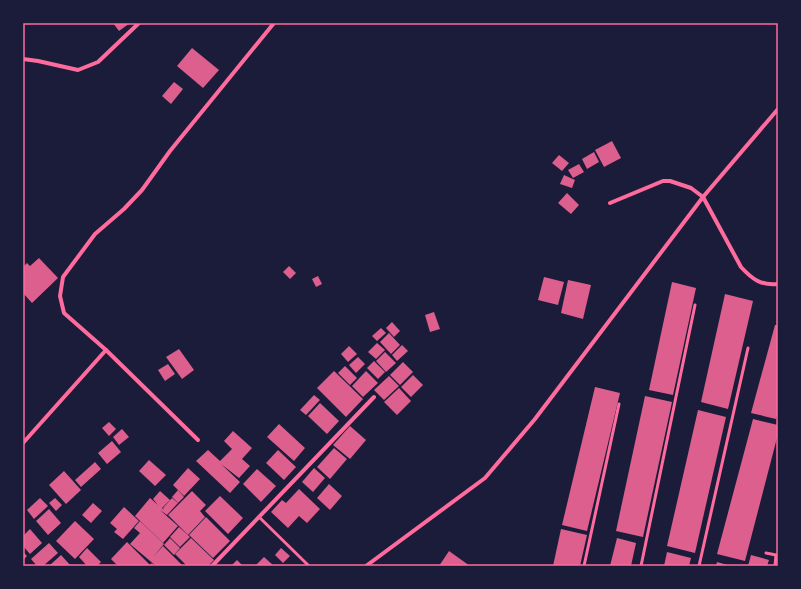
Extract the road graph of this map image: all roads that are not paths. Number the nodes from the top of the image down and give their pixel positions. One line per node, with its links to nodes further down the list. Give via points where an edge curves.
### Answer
1 (139, 23): 3 (street, via 98,62 78,70)
2 (274, 23): 10 (street, via 142,190 95,234 63,277 60,296 64,313)
3 (23, 59)
4 (778, 109): 5 (street)
5 (703, 197): 6 (street, via 687,187 662,181); 7 (street, via 741,267 760,284); 19 (street, via 535,419 485,478)
6 (610, 203)
7 (778, 284)
8 (696, 305): 21 (lane)
9 (748, 348): 22 (lane)
10 (106, 350): 13 (street); 14 (street)
11 (374, 397): 15 (street)
12 (619, 404): 20 (lane)
13 (198, 440)
14 (23, 443)
15 (259, 517): 17 (street); 18 (lane)
16 (766, 553): 23 (lane, via 776,555)
17 (212, 566)
18 (309, 566)
19 (366, 566)
20 (584, 566)
21 (641, 566)
22 (699, 566)
23 (775, 566)

